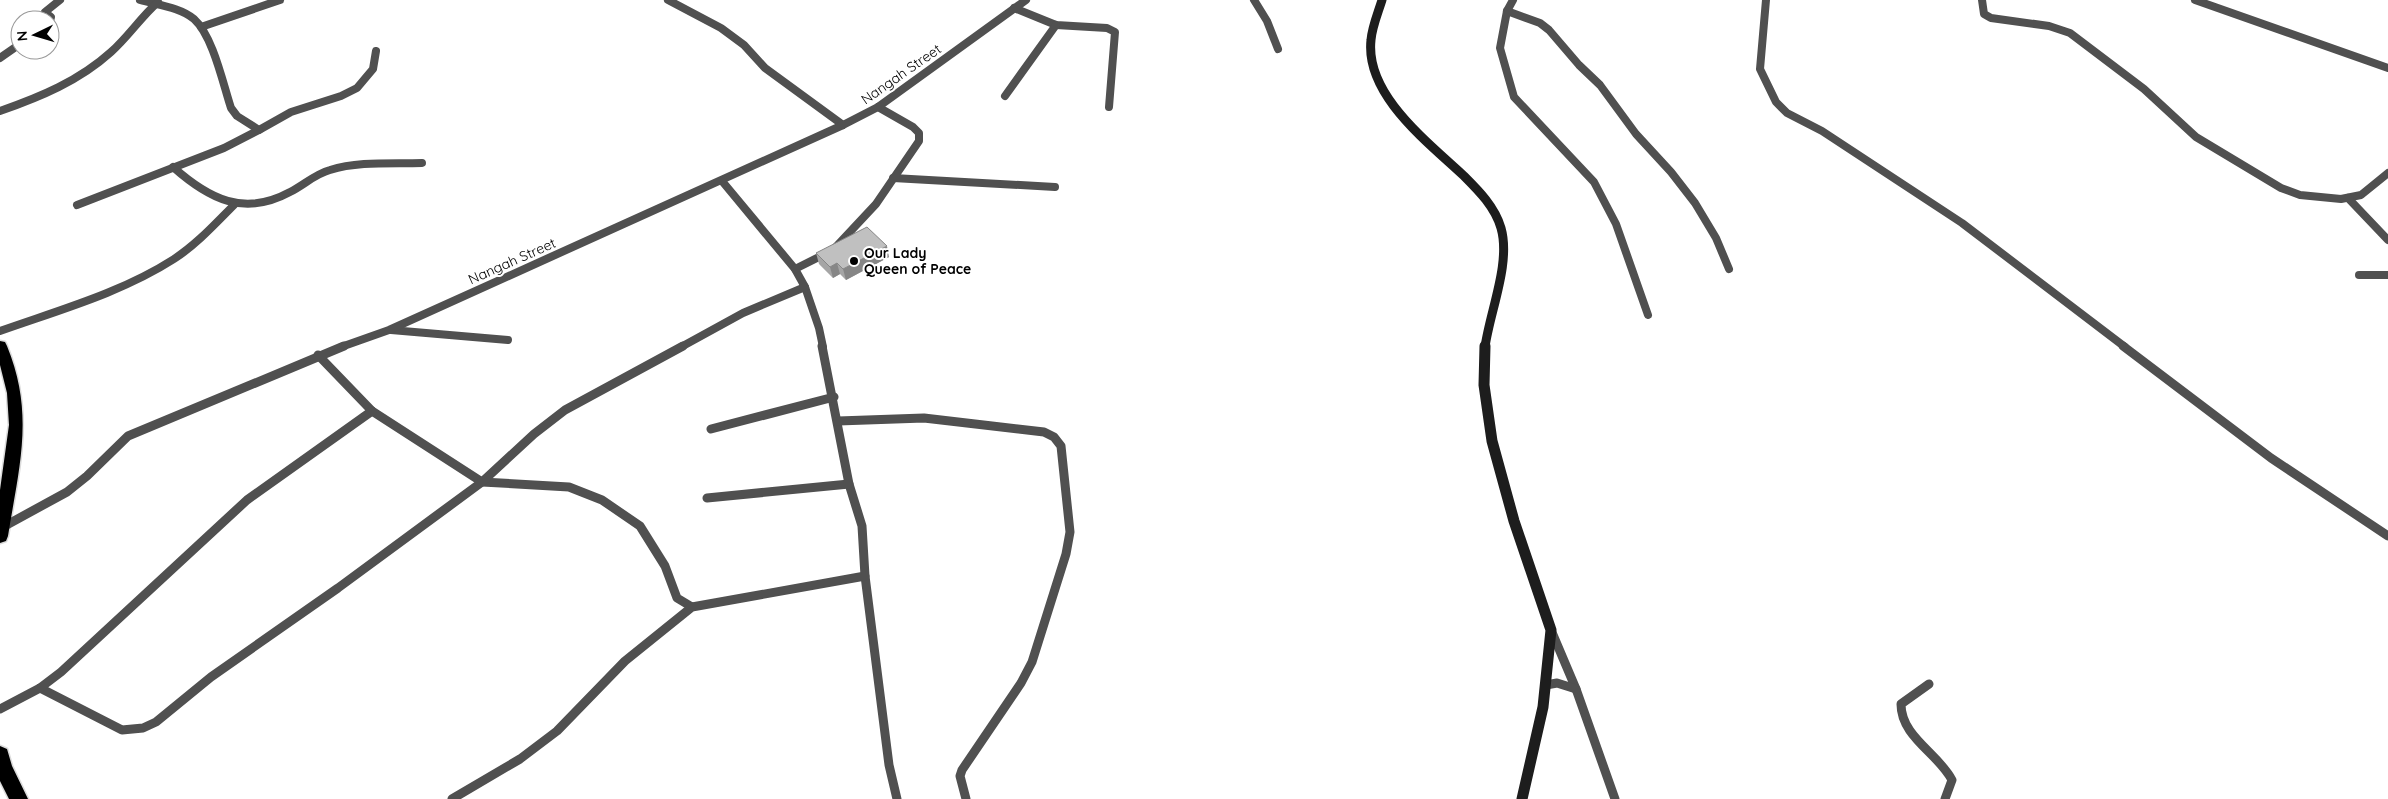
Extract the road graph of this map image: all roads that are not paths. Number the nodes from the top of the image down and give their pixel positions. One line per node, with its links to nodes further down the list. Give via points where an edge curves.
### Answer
1 (60, 0): 14 (street)
2 (140, 0): 12 (street)
3 (280, 0): 17 (street)
4 (668, 0): 25 (street, via 713,20 759,59 765,68)
5 (1026, 0): 13 (street, Nangah Street)
6 (1254, 0): 18 (street)
7 (1382, 0): 59 (street, via 1371,40 1372,66 1377,81 1406,122 1480,192 1494,211 1501,228 1504,249 1488,325 1484,385 1492,441)
8 (1513, 0): 15 (street)
9 (1766, 0): 56 (street, via 1760,69 1776,102 1787,114 1822,131 1962,223 2271,458)
10 (1982, 0): 33 (street, via 1984,14 1990,18 2049,26 2070,33 2144,89 2196,136 2281,188 2319,198)
11 (2196, 0): 20 (street)
12 (158, 2): 17 (street, via 195,20); 24 (street, via 110,54 90,68 58,88)
13 (1014, 8): 16 (street); 23 (street, Nangah Street)
14 (48, 10)
15 (1507, 11): 37 (street, via 1540,23 1549,30 1600,84 1636,134 1695,203 1716,238); 42 (street, via 1500,48 1514,97 1594,182 1616,224)
16 (1056, 25): 21 (street); 22 (street, via 1107,28 1115,32)
17 (201, 27): 26 (street, via 231,108)
18 (1278, 49)
19 (376, 51): 26 (street, via 374,69 357,88 290,112)
20 (2388, 68)
21 (1005, 96)
22 (1110, 107)
23 (878, 108): 25 (street, Nangah Street); 30 (street, via 919,133 919,141)
24 (0, 111)
25 (843, 125): 31 (street, Nangah Street)
26 (259, 130): 28 (street, via 224,148)
27 (422, 163): 35 (street, via 338,168 276,198)
28 (174, 167): 34 (street); 35 (street, via 205,194)
29 (2388, 173): 33 (street, via 2361,195)
30 (893, 178): 32 (street); 38 (street, via 876,204 833,250)
31 (722, 181): 38 (street); 44 (street, Nangah Street)
32 (1054, 187)
33 (2348, 198): 36 (street)
34 (76, 205)
35 (234, 205): 43 (street, via 189,248 148,273)
36 (2388, 240)
37 (1728, 269)
38 (795, 270): 41 (street)
39 (2359, 275): 40 (street)
40 (2388, 275)
41 (805, 286): 48 (street, via 820,328); 52 (street, via 728,321 566,410 534,434)
42 (1648, 315)
43 (0, 330)
44 (389, 330): 45 (street); 47 (street, Nangah Street)
45 (508, 340)
46 (0, 347): 55 (highway, via 12,382 16,409 14,446)
47 (318, 355): 49 (street); 55 (street, Nangah Street, via 128,436 61,496)
48 (834, 397): 50 (street); 51 (street)
49 (372, 411): 52 (street); 62 (street, via 247,500)
50 (838, 421): 53 (street); 69 (street, via 924,418 1044,432 1054,437 1060,446 1070,532 1066,554 1032,662 962,770 960,776)
51 (711, 429)
52 (482, 482): 58 (street, via 570,487 602,500 640,526 666,566 678,598); 62 (street, via 211,677 156,722 143,728 122,730)
53 (849, 484): 54 (street); 57 (street, via 862,526)
54 (707, 498)
55 (0, 531)
56 (2388, 536)
57 (865, 576): 58 (street); 68 (street, via 889,765)
58 (692, 607): 67 (street, via 625,661 557,731 520,759)
59 (1551, 630): 61 (street); 63 (street)
60 (1929, 684): 72 (street, via 1901,704 1901,717 1911,733 1945,767 1952,780)
61 (1546, 685): 63 (street, via 1557,683); 70 (street)
62 (40, 688): 64 (street)
63 (1576, 689): 71 (street)
64 (0, 709)
65 (0, 754): 66 (highway, via 2,768)
66 (19, 799)
67 (452, 799)
68 (897, 799)
69 (966, 799)
70 (1522, 799)
71 (1615, 799)
72 (1944, 799)

